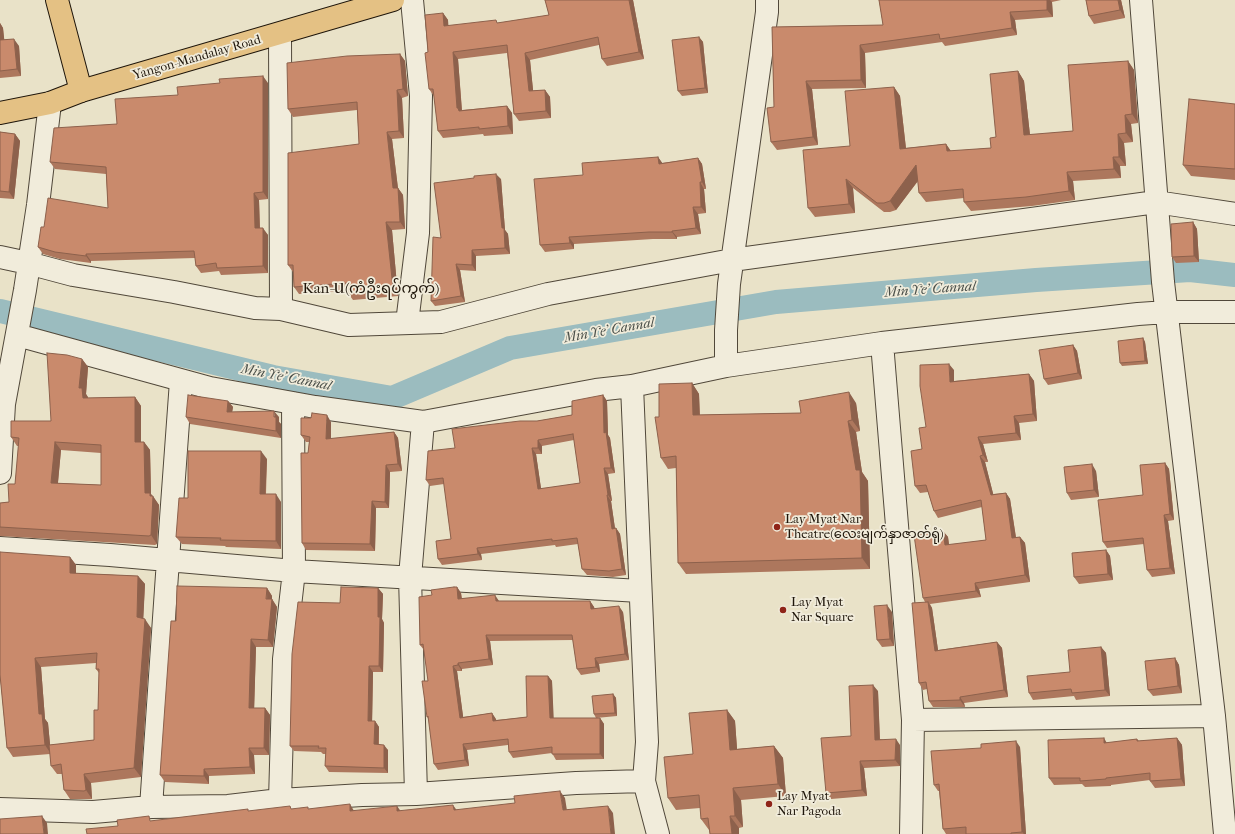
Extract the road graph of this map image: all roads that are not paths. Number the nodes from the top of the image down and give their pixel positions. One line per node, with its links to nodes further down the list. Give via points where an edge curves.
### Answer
1 (57, 0): 7 (main road)
2 (393, 0): 6 (main road, Yangon-Mandalay Road)
3 (412, 0): 18 (street, via 421,96 418,233)
4 (767, 0): 13 (street)
5 (1141, 0): 10 (street)
6 (280, 34): 7 (main road, Yangon-Mandalay Road); 15 (street)
7 (81, 91): 8 (main road, Yangon-Mandalay Road)
8 (50, 103): 9 (main road, Yangon-Mandalay Road); 14 (street, via 38,205)
9 (0, 113)
10 (1156, 202): 11 (street); 13 (street); 16 (street)
11 (1235, 214)
12 (0, 257): 14 (street)
13 (732, 260): 18 (street, via 548,294 441,322); 21 (street, via 726,330)
14 (28, 263): 15 (street, via 73,275 255,308); 19 (street)
15 (281, 309): 18 (street, via 349,325)
16 (1166, 312): 17 (street); 20 (street); 32 (street)
17 (1235, 312)
18 (407, 323)
19 (18, 328): 22 (street); 26 (street, via 4,404)
20 (882, 343): 21 (street); 33 (street)
21 (726, 366): 23 (street)
22 (181, 381): 24 (street); 28 (street)
23 (632, 386): 25 (street, via 596,390); 31 (street)
24 (294, 403): 25 (street); 29 (street)
25 (423, 422): 30 (street)
26 (0, 473)
27 (0, 548): 28 (street)
28 (168, 560): 29 (street); 37 (street)
29 (294, 571): 30 (street); 36 (street, via 284,659)
30 (410, 577): 31 (street); 35 (street)
31 (640, 591): 34 (street, via 648,742)
32 (1214, 716): 33 (street); 41 (street)
33 (913, 720): 40 (street)
34 (644, 781): 35 (street); 39 (street)
35 (416, 794): 36 (street)
36 (280, 800): 37 (street, via 228,806)
37 (152, 807): 38 (street, via 93,812)
38 (0, 809)
39 (658, 834)
40 (912, 834)
41 (1225, 834)

